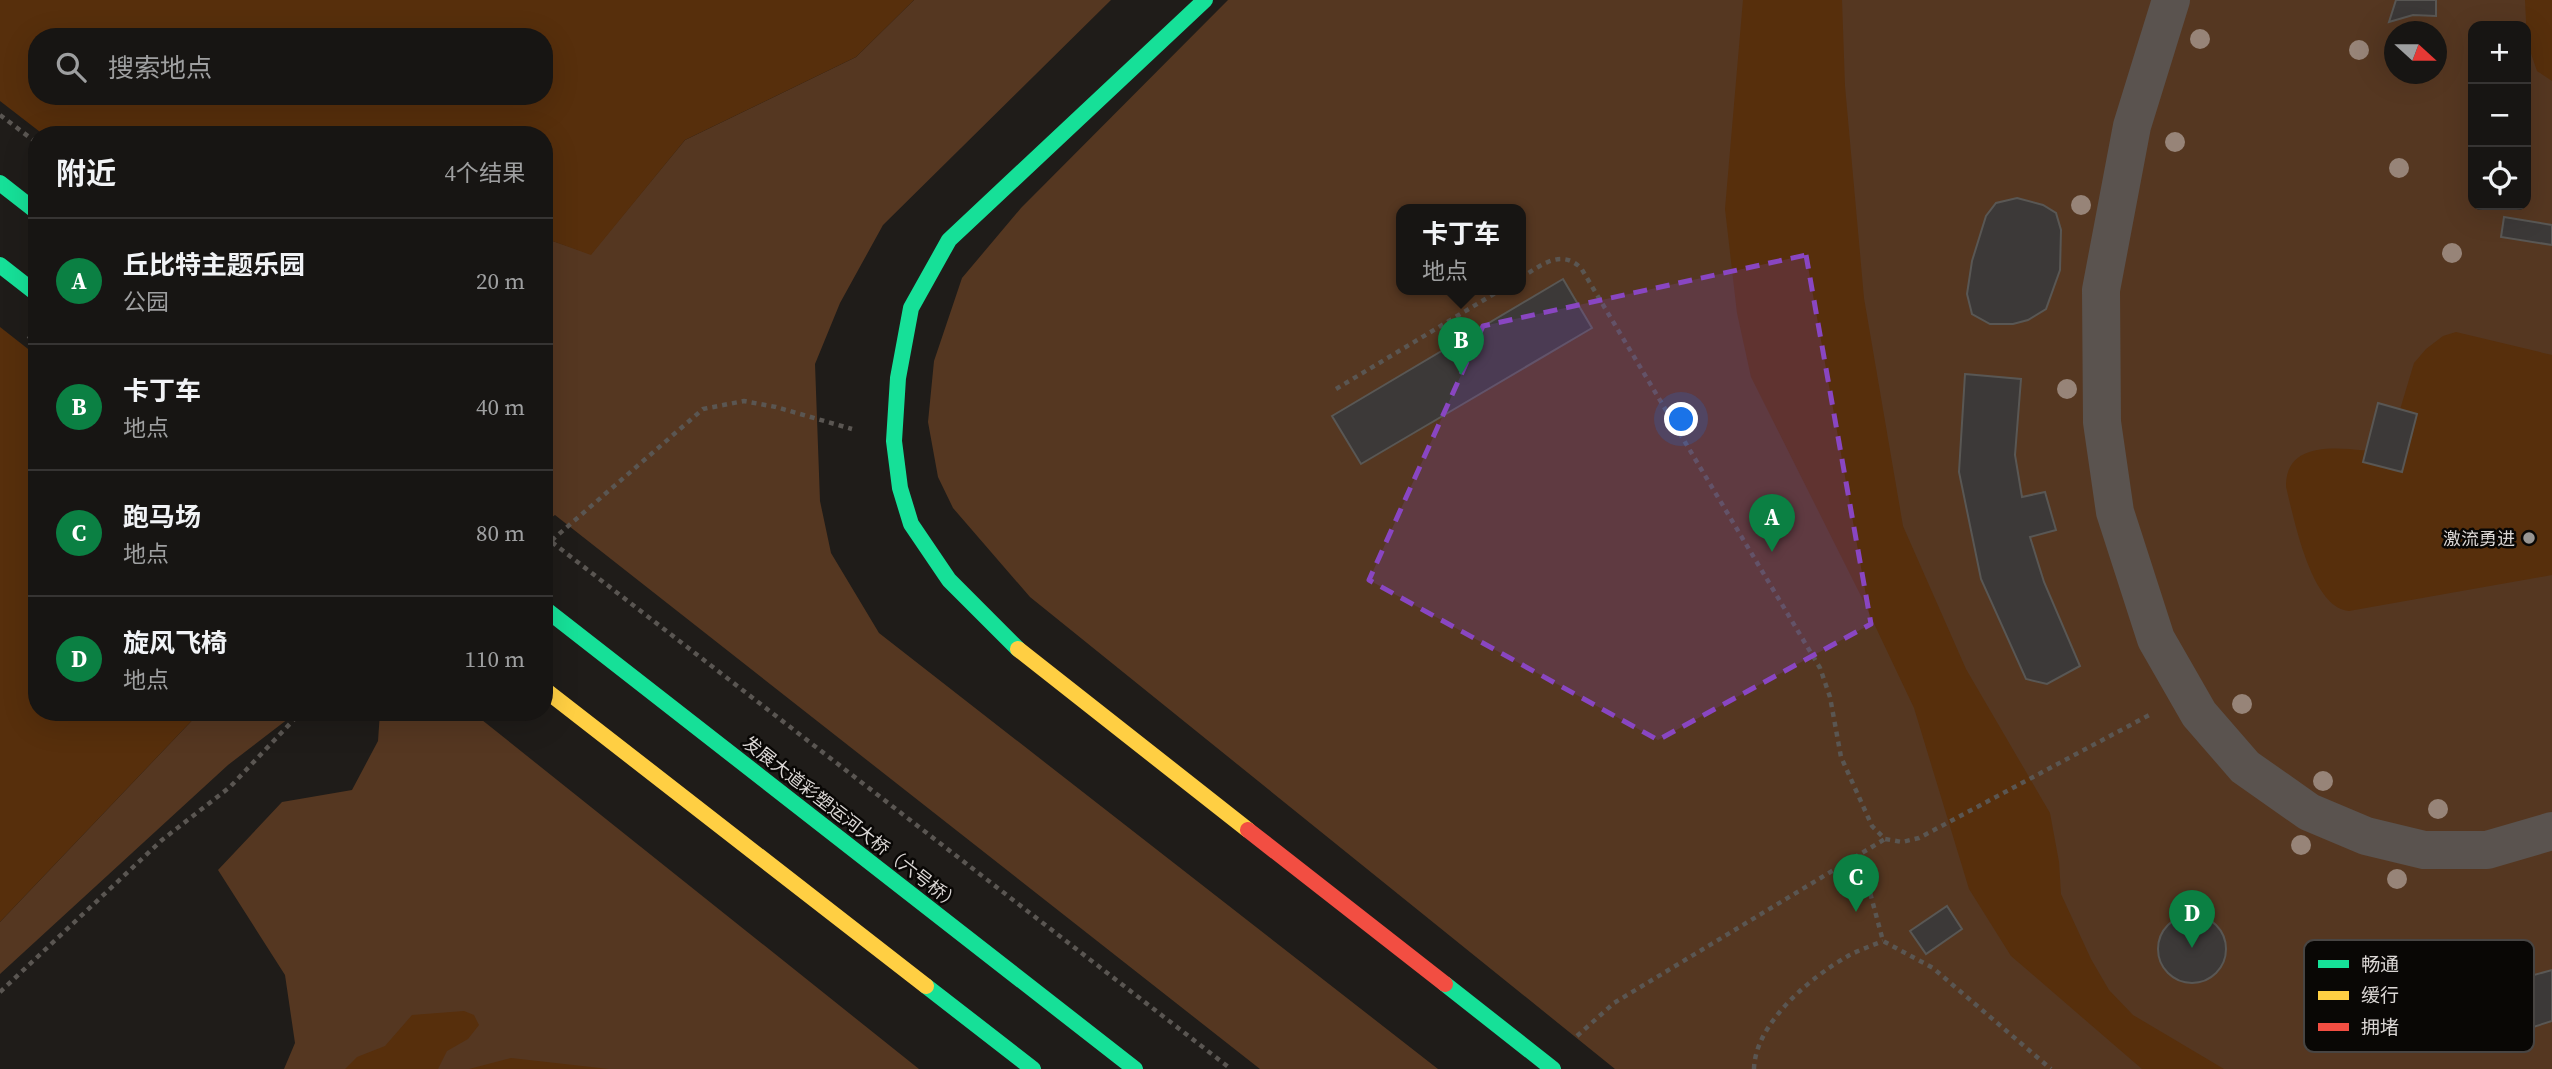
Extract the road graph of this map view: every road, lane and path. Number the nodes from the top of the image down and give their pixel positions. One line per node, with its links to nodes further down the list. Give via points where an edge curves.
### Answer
1 (1205, 0): 12 (street, via 949,240 911,308 898,378)
2 (2171, 0): 16 (street, via 2133,126 2101,290 2102,422 2115,512 2156,639)
3 (0, 115): 4 (path)
4 (28, 136)
5 (0, 183): 6 (street)
6 (28, 205)
7 (0, 265): 9 (street)
8 (1526, 275): 22 (path, via 1562,257 1581,268 1820,668 1842,757 1871,825)
9 (28, 287)
10 (1492, 295): 11 (path)
11 (1336, 389)
12 (894, 441): 13 (path, via 744,401 703,409); 26 (street, via 911,524 949,580 1012,644)
13 (553, 540)
14 (553, 543): 29 (path, bridge)
15 (553, 615): 28 (street, 发展大道彩塑运河大桥（六号桥）)
16 (2188, 695): 21 (street, via 2245,767 2309,812 2367,836 2424,850 2487,850); 22 (path, via 1919,838)
17 (553, 696): 27 (street)
18 (292, 721): 25 (path, via 230,787 162,840)
19 (2552, 807): 20 (street)
20 (2552, 815)
21 (2552, 831)
22 (1885, 839): 23 (path)
23 (1860, 855): 24 (path); 26 (path, via 1614,1003 1588,1024)
24 (1883, 941): 30 (path, via 1848,956 1800,990 1763,1038); 31 (path, via 1933,968)
25 (0, 992)
26 (1551, 1068)
27 (1033, 1069)
28 (1135, 1069)
29 (1231, 1069)
30 (1754, 1069)
31 (2051, 1069)

